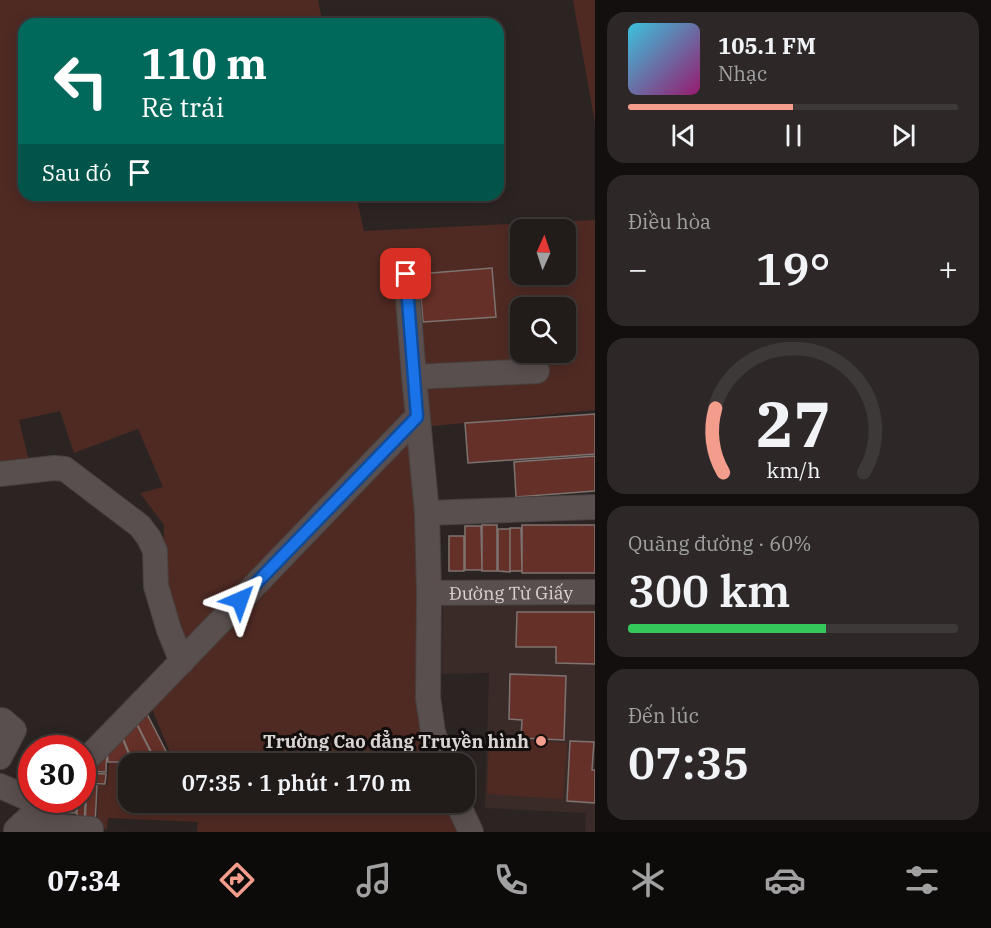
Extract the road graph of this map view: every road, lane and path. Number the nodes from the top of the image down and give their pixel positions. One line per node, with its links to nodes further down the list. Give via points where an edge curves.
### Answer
1 (406, 274): 3 (street)
2 (537, 371): 3 (street)
3 (414, 377): 4 (street)
4 (417, 417): 7 (street); 10 (street)
5 (0, 474): 10 (street, via 65,469 140,526 155,551 156,586)
6 (595, 507): 7 (street)
7 (427, 513): 9 (street)
8 (595, 592): 9 (street, Đường Từ Giấy)
9 (429, 593): 13 (street, via 428,698)
10 (182, 662): 12 (street)
11 (2, 720): 14 (street, via 14,730)
12 (96, 750)
13 (440, 753)
14 (0, 757)
15 (0, 786): 16 (street)
16 (18, 792)
17 (34, 813): 19 (street)
18 (462, 813): 21 (street)
19 (18, 828): 20 (street)
20 (92, 829)
21 (471, 832)

